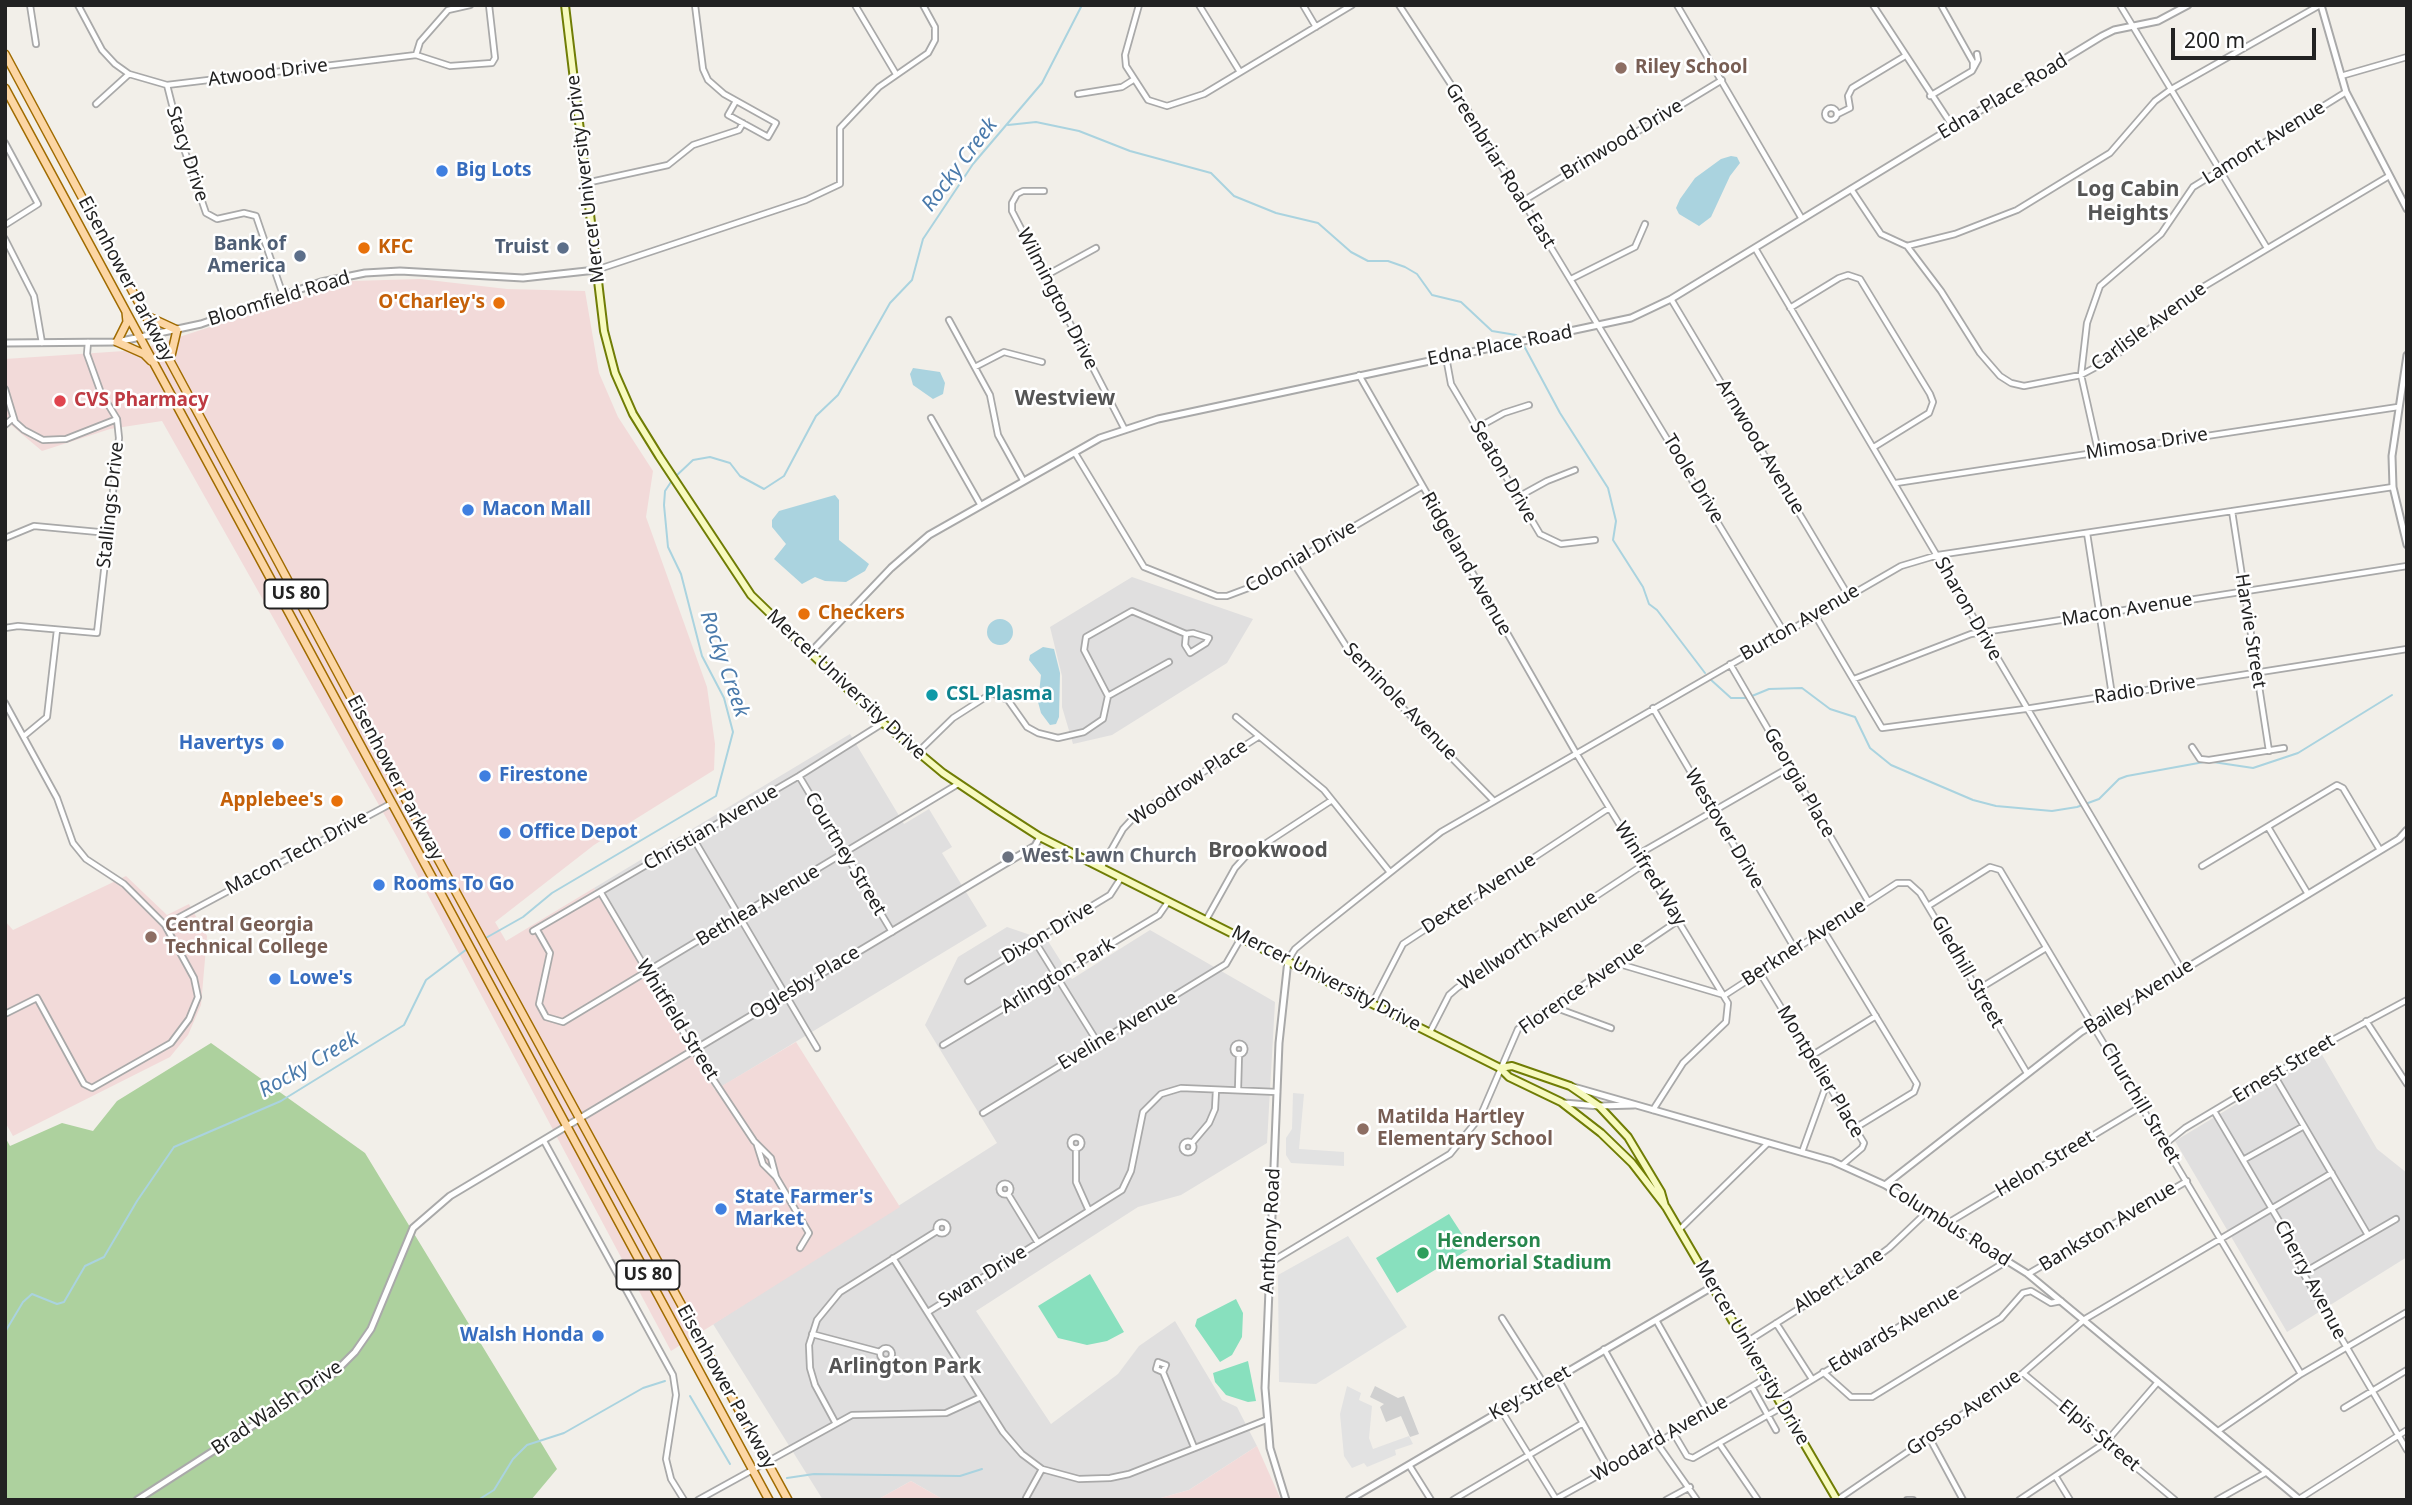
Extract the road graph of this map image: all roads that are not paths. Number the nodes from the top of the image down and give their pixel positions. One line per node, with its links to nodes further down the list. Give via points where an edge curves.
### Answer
1 (30, 5): 24 (street)
2 (86, 5): 20 (street)
3 (470, 5): 21 (street)
4 (489, 5): 27 (street, via 492,64 450,66)
5 (565, 5): 51 (main road, Mercer University Drive)
6 (695, 5): 43 (street, via 705,75 711,85)
7 (855, 5): 33 (street)
8 (923, 5): 33 (street, via 935,27 935,40 928,53)
9 (1139, 5): 35 (street, via 1125,55)
10 (1199, 5): 31 (street)
11 (1303, 5): 23 (street)
12 (1352, 5): 23 (street)
13 (1399, 5): 54 (street, Greenbriar Road East)
14 (1677, 5): 36 (street)
15 (1873, 5): 28 (street)
16 (1941, 5): 30 (street, via 1971,57)
17 (2119, 5): 22 (street)
18 (2188, 5): 22 (street, Edna Place Road, via 2158,21)
19 (2320, 5): 34 (street); 39 (street)
20 (79, 7): 32 (street, Atwood Drive, via 102,50)
21 (452, 7): 27 (street, via 421,42)
22 (2132, 25): 39 (street); 47 (street, Edna Place Road, via 2102,36)
23 (1316, 27): 31 (street)
24 (36, 44)
25 (5, 54): 71 (main road, Eisenhower Parkway / US 80)
26 (1977, 54): 30 (street)
27 (416, 55): 37 (street, Atwood Drive)
28 (1905, 56): 42 (street); 45 (street, via 1852,88 1848,96 1851,106)
29 (2407, 57): 34 (street)
30 (1973, 69): 42 (street)
31 (1240, 72): 35 (street, via 1205,94 1167,106 1148,100)
32 (129, 74): 37 (street, Atwood Drive); 44 (street)
33 (896, 74): 64 (street, via 840,128 842,176 832,190)
34 (2341, 76): 40 (street)
35 (1133, 80): 41 (street, via 1122,87)
36 (1722, 80): 54 (street, Brinwood Drive); 56 (street)
37 (167, 85): 67 (street, Stacy Drive, via 206,213 217,219 244,213 256,216)
38 (5, 88): 69 (main road, Eisenhower Parkway / US 80)
39 (2170, 90): 49 (street); 60 (street, via 2110,153 2017,210 1955,234)
40 (2346, 92): 49 (street, Lamont Avenue); 50 (street)
41 (1078, 94)
42 (1930, 96): 47 (street)
43 (736, 101): 46 (street, via 728,115); 46 (street, via 776,123 768,137)
44 (96, 104)
45 (1838, 114)
46 (743, 123): 51 (street, via 739,130 693,145 668,165)
47 (1953, 127): 52 (street, Edna Place Road)
48 (5, 143): 58 (street, via 38,204)
49 (2219, 169): 63 (street); 88 (street, Lamont Avenue, via 2193,187 2161,234 2100,286 2087,323)
50 (2389, 176): 55 (street); 63 (street, Carlisle Avenue)
51 (586, 183): 64 (main road, Mercer University Drive)
52 (1851, 189): 56 (street, Edna Place Road); 60 (street, Carlisle Avenue, via 1881,233)
53 (1044, 191): 65 (street, Wilmington Drive, via 1023,191 1012,203 1014,217)
54 (1523, 201): 66 (street, Greenbriar Road East)
55 (2407, 209)
56 (1802, 219): 62 (street, Edna Place Road)
57 (1645, 224): 66 (street, via 1635,247)
58 (5, 225)
59 (5, 239): 80 (street, via 34,296)
60 (1907, 246): 88 (street, Carlisle Avenue, via 2000,376 2024,386)
61 (1096, 248): 65 (street)
62 (1755, 248): 68 (street, Edna Place Road); 70 (street, Sharon Drive)
63 (2267, 248): 88 (street, Carlisle Avenue, via 2203,287 2121,351)
64 (596, 270): 67 (street, Bloomfield Road, via 523,278 381,272 328,280); 128 (main road, Mercer University Drive, via 615,373 634,414 751,595)
65 (1045, 276): 96 (street, Wilmington Drive)
66 (1571, 279): 73 (street, Greenbriar Road East)
67 (283, 295): 74 (street, Bloomfield Road)
68 (1671, 299): 73 (street, Edna Place Road); 119 (street, Arnwood Avenue)
69 (125, 304): 76 (main road, Eisenhower Parkway / US 80); 78 (main road, via 127,322)
70 (1790, 307): 98 (street, Sharon Drive); 98 (street, via 1839,278 1856,276 1924,383 1933,402 1929,413)
71 (146, 316): 74 (main road); 75 (main road, Eisenhower Parkway / US 80)
72 (949, 320): 86 (street)
73 (1600, 327): 82 (street, Edna Place Road); 124 (street, Toole Drive)
74 (177, 330): 75 (street, Bloomfield Road); 83 (main road)
75 (156, 334): 76 (street, Bloomfield Road); 83 (main road, Eisenhower Parkway / US 80)
76 (142, 337): 78 (street, Bloomfield Road); 85 (main road, Eisenhower Parkway / US 80)
77 (88, 342): 78 (street, Bloomfield Road); 80 (street, Bloomfield Road); 94 (street, Stallings Drive, via 87,354)
78 (117, 342): 85 (main road, via 144,354)
79 (5, 343): 80 (street, Bloomfield Road)
80 (42, 343)
81 (2407, 355): 91 (street)
82 (1446, 357): 87 (street, Edna Place Road); 97 (street, Seaton Drive, via 1451,384)
83 (170, 360): 225 (main road, Eisenhower Parkway / US 80)
84 (1042, 362): 86 (street, via 1004,352)
85 (157, 367): 152 (main road, Eisenhower Parkway / US 80)
86 (975, 367): 102 (street, via 993,401 998,435)
87 (1359, 375): 96 (street, Edna Place Road); 105 (street, Ridgeland Avenue)
88 (2081, 375): 99 (street, Lamont Avenue)
89 (5, 389): 92 (street)
90 (1528, 405): 97 (street)
91 (2398, 407): 99 (street, Mimosa Drive); 104 (street)
92 (13, 418): 94 (street, via 30,435 50,441); 95 (street)
93 (931, 418): 107 (street)
94 (117, 419): 110 (street, Stallings Drive)
95 (5, 425)
96 (1124, 428): 100 (street, Edna Place Road)
97 (1477, 428): 106 (street, Seaton Drive)
98 (1874, 447): 103 (street, Sharon Drive)
99 (2098, 452): 103 (street, Mimosa Drive)
100 (1075, 453): 102 (street, Edna Place Road); 116 (street, Colonial Drive, via 1143,567 1207,593 1227,596)
101 (1575, 470): 106 (street)
102 (1023, 480): 107 (street, Edna Place Road)
103 (1896, 484): 115 (street, Sharon Drive)
104 (2393, 486): 108 (street, Burton Avenue); 109 (street)
105 (1422, 487): 116 (street, Colonial Drive); 146 (street, Ridgeland Avenue)
106 (1518, 498): 113 (street, Seaton Drive, via 1546,539 1568,545)
107 (980, 504): 128 (street, Edna Place Road, via 917,544)
108 (2232, 511): 111 (street, Burton Avenue); 118 (street, Harvie Street)
109 (2404, 522): 114 (street)
110 (109, 533): 112 (street, via 34,526); 123 (street, Stallings Drive, via 97,633)
111 (2087, 533): 115 (street, Burton Avenue); 120 (street)
112 (5, 538)
113 (1595, 540)
114 (2407, 545)
115 (1938, 555): 119 (street, Burton Avenue, via 1901,566); 125 (street, Sharon Drive)
116 (1293, 562): 151 (street, Seminole Avenue, via 1353,657)
117 (2407, 566): 118 (street, Macon Avenue)
118 (2244, 592): 120 (street, Macon Avenue); 131 (street, Harvie Street)
119 (1848, 595): 121 (street, Burton Avenue)
120 (2099, 614): 125 (street, Macon Avenue); 133 (street)
121 (1815, 615): 124 (street, Burton Avenue); 132 (street)
122 (5, 628): 123 (street)
123 (57, 630): 140 (street, via 47,717)
124 (1784, 632): 130 (street, Burton Avenue)
125 (1981, 632): 132 (street, Macon Avenue); 137 (street, Sharon Drive)
126 (1186, 634): 126 (street, via 1190,653 1208,640 1204,635); 134 (street, via 1132,611 1086,637 1084,650)
127 (2407, 649): 131 (street, Radio Drive)
128 (810, 653): 139 (main road, Mercer University Drive)
129 (1168, 662): 134 (street)
130 (1730, 664): 136 (street, Burton Avenue); 147 (street, Georgia Place)
131 (2256, 672): 133 (street, Radio Drive); 144 (street, Harvie Street)
132 (1854, 679): 137 (street, Radio Drive, via 1882,728)
133 (2112, 695): 137 (street, Radio Drive)
134 (1108, 696): 145 (street, via 1098,724 1058,738 1032,731 1004,697 986,695)
135 (5, 703): 140 (street)
136 (1653, 708): 146 (street, Burton Avenue); 154 (street, Westover Drive)
137 (2025, 709): 185 (street, Sharon Drive)
138 (1236, 717): 141 (street)
139 (883, 723): 145 (main road, Mercer University Drive); 148 (street, Christian Avenue)
140 (24, 736): 176 (street, via 57,798 76,848 124,884)
141 (1258, 737): 150 (street); 164 (street, Woodrow Place, via 1136,815)
142 (2192, 747): 144 (street, via 2200,759 2209,760)
143 (2284, 748): 144 (street)
144 (2269, 751)
145 (918, 753): 149 (main road, Mercer University Drive)
146 (1576, 753): 151 (street, Burton Avenue); 153 (street, Winifred Way)
147 (1790, 767): 154 (street); 170 (street, Georgia Place)
148 (799, 776): 158 (street, Christian Avenue); 160 (street, Courtney Street)
149 (958, 784): 157 (main road, Mercer University Drive); 160 (street, Bethlea Avenue)
150 (1332, 800): 165 (street); 174 (street, via 1245,857 1234,868)
151 (1493, 800): 165 (street, Burton Avenue)
152 (392, 803): 176 (street, Macon Tech Drive); 227 (main road, Eisenhower Parkway / US 80)
153 (1609, 808): 161 (street, Winifred Way); 194 (street, Dexter Avenue, via 1402,944)
154 (1714, 811): 161 (street); 182 (street, Westover Drive)
155 (2268, 827): 159 (street, via 2340,785); 163 (street); 169 (street)
156 (2406, 833): 159 (street, Bailey Avenue)
157 (1040, 837): 164 (main road, Mercer University Drive); 178 (street, Oglesby Place, via 1035,846)
158 (693, 838): 168 (street, Christian Avenue); 173 (street)
159 (2380, 850): 169 (street, Bailey Avenue)
160 (845, 854): 173 (street, Bethlea Avenue); 178 (street, Courtney Street)
161 (1637, 855): 162 (street, Winifred Way)
162 (1643, 865): 175 (street, Winifred Way); 202 (street, Wellworth Avenue, via 1457,988)
163 (2202, 866)
164 (1101, 868): 166 (main road, Mercer University Drive)
165 (1389, 871): 183 (street, Burton Avenue, via 1295,949)
166 (1121, 877): 171 (main road, Mercer University Drive); 180 (street, Dixon Drive, via 1110,895)
167 (1899, 883): 170 (street, Berkner Avenue); 172 (street, Gledhill Street, via 1913,884)
168 (601, 893): 186 (street, Whitfield Street); 199 (street, Christian Avenue, via 535,930 550,953 539,1004 545,1017)
169 (2308, 894): 185 (street, Bailey Avenue)
170 (1868, 901): 177 (street, Berkner Avenue)
171 (1168, 902): 174 (main road, Mercer University Drive); 188 (street, Arlington Park, via 1159,915)
172 (1928, 906): 181 (street, Churchill Street, via 1996,867); 190 (street, Gledhill Street)
173 (740, 917): 186 (street, Bethlea Avenue); 191 (street)
174 (1206, 920): 179 (main road, Mercer University Drive)
175 (1679, 920): 184 (street, Florence Avenue); 192 (street, Winifred Way)
176 (165, 925): 196 (street, via 194,978 198,997 179,1035 96,1087 86,1087 37,998)
177 (1824, 931): 182 (street, Berkner Avenue); 197 (street)
178 (892, 932): 191 (street, Oglesby Place)
179 (1241, 937): 183 (main road, Mercer University Drive); 203 (street, Eveline Avenue, via 1226,964)
180 (1034, 940): 188 (street); 189 (street, Dixon Drive)
181 (2046, 948): 190 (street); 200 (street, Churchill Street)
182 (1796, 949): 187 (street, Berkner Avenue)
183 (1288, 960): 194 (main road, Mercer University Drive); 217 (street, Anthony Road)
184 (1616, 963): 192 (street); 195 (street, Florence Avenue)
185 (2182, 970): 200 (street, Bailey Avenue)
186 (647, 972): 199 (street, Bethlea Avenue, via 566,1021); 206 (street, Whitfield Street)
187 (1759, 973): 192 (street, Berkner Avenue); 208 (street, Montpelier Place)
188 (1058, 977): 203 (street); 204 (street, Arlington Park)
189 (968, 981)
190 (1977, 990): 210 (street, Gledhill Street)
191 (788, 994): 205 (street); 206 (street, Oglesby Place)
192 (1725, 995): 222 (street, Berkner Avenue, via 1729,1007 1726,1022 1683,1063)
193 (2407, 1000): 198 (street, Ernest Street)
194 (1373, 1002): 202 (main road, Mercer University Drive)
195 (1551, 1006): 201 (street); 209 (street, Florence Avenue, via 1518,1029)
196 (5, 1014)
197 (1876, 1016): 208 (street); 228 (street, via 1917,1089)
198 (2366, 1021): 211 (street, Ernest Street); 213 (street)
199 (554, 1022)
200 (2093, 1025): 210 (street, Bailey Avenue); 221 (street, Churchill Street)
201 (1611, 1028)
202 (1430, 1032): 209 (main road, Mercer University Drive)
203 (1098, 1043): 224 (street, Eveline Avenue)
204 (943, 1045)
205 (817, 1048)
206 (695, 1052): 225 (street, Oglesby Place); 233 (street, Whitfield Street)
207 (1239, 1055): 216 (street)
208 (1811, 1056): 212 (street, Montpelier Place)
209 (1500, 1068): 214 (main road, Mercer University Drive, via 1512,1066); 218 (main road, Mercer University Drive); 257 (street, Florence Avenue, via 1480,1117 1450,1154)
210 (2027, 1073): 241 (street, Bailey Avenue)
211 (2274, 1074): 223 (street, Ernest Street); 226 (street)
212 (1827, 1083): 228 (street, Montpelier Place); 235 (street)
213 (2407, 1084)
214 (1570, 1086): 219 (street, Columbus Road); 220 (main road, Mercer University Drive)
215 (1216, 1090): 216 (street, Swan Drive); 230 (street, via 1209,1123); 245 (street, Swan Drive, via 1181,1088 1155,1098 1139,1121 1127,1182 1116,1195)
216 (1238, 1090): 217 (street, Swan Drive)
217 (1277, 1092): 257 (street, Anthony Road)
218 (1561, 1102): 220 (street, Columbus Road); 243 (main road, Mercer University Drive, via 1617,1147)
219 (1635, 1105): 220 (street, Columbus Road); 222 (street, Columbus Road)
220 (1599, 1106): 243 (main road, Mercer University Drive, via 1628,1137)
221 (2143, 1106): 232 (street, Churchill Street); 248 (street, Helon Street)
222 (1653, 1110): 231 (street, Columbus Road)
223 (2214, 1111): 232 (street, Ernest Street); 236 (street, Cherry Avenue)
224 (983, 1113)
225 (581, 1119): 227 (street, Oglesby Place); 306 (main road, Eisenhower Parkway / US 80)
226 (2304, 1126): 236 (street); 238 (street)
227 (568, 1127): 229 (street, Brad Walsh Drive); 309 (main road, Eisenhower Parkway / US 80)
228 (1855, 1128): 237 (street, Montpelier Place, via 1863,1147)
229 (544, 1141): 317 (street, Brad Walsh Drive, via 450,1196 413,1228 371,1329 333,1374); 318 (street, via 673,1375 676,1395 666,1459)
230 (1192, 1143)
231 (1768, 1143): 235 (street, Columbus Road); 249 (street)
232 (2165, 1144): 240 (street, Churchill Street)
233 (757, 1145): 239 (street, Whitfield Street, via 763,1164); 239 (street, Whitfield Street, via 771,1158)
234 (1076, 1149): 245 (street, via 1076,1182)
235 (1802, 1152): 237 (street, Columbus Road)
236 (2243, 1160): 244 (street, Cherry Avenue)
237 (1842, 1165): 241 (street, Columbus Road)
238 (2332, 1172): 244 (street, Grosso Avenue); 251 (street)
239 (776, 1177): 254 (street, Whitfield Street, via 809,1233)
240 (2187, 1181): 252 (street, Churchill Street); 259 (street, Bankston Avenue)
241 (1885, 1185): 246 (street, Columbus Road)
242 (1008, 1194): 253 (street, Swan Drive)
243 (1666, 1208): 249 (main road, Mercer University Drive)
244 (2271, 1208): 252 (street, Grosso Avenue); 258 (street, Cherry Avenue, via 2295,1248)
245 (1089, 1211): 253 (street, Swan Drive)
246 (1927, 1212): 248 (street, Columbus Road); 267 (street, Albert Lane, via 1889,1248)
247 (2396, 1219): 251 (street)
248 (1948, 1223): 256 (street, Columbus Road)
249 (1679, 1230): 260 (main road, Mercer University Drive)
250 (937, 1231): 255 (street)
251 (2368, 1235): 258 (street)
252 (2222, 1237): 266 (street, Grosso Avenue); 277 (street, Churchill Street)
253 (1038, 1243): 262 (street, Swan Drive)
254 (800, 1248)
255 (894, 1258): 262 (street); 268 (street, via 833,1298)
256 (2008, 1260): 259 (street, Columbus Road); 275 (street, Edwards Avenue)
257 (1271, 1262): 291 (street, Anthony Road)
258 (2303, 1273): 270 (street, Cherry Avenue)
259 (2028, 1274): 261 (street, Columbus Road)
260 (1712, 1287): 265 (street, Key Street); 269 (main road, Mercer University Drive)
261 (2062, 1301): 266 (street, Columbus Road); 275 (street, via 2052,1303 2031,1291 2023,1293 2001,1318 1872,1397 1851,1397)
262 (928, 1311): 285 (street)
263 (2407, 1312): 270 (street)
264 (1502, 1318): 282 (street)
265 (1656, 1320): 271 (street, Key Street); 289 (street)
266 (2085, 1320): 276 (street, Grosso Avenue); 281 (street, Columbus Road)
267 (1776, 1323): 269 (street, Albert Lane); 280 (street)
268 (812, 1334): 272 (street); 292 (street, via 811,1374)
269 (1745, 1343): 279 (main road, Mercer University Drive)
270 (2346, 1348): 277 (street); 284 (street, Cherry Avenue)
271 (1604, 1349): 278 (street, Key Street); 301 (street)
272 (880, 1352)
273 (2407, 1370): 284 (street)
274 (1163, 1372): 303 (street)
275 (1823, 1372): 280 (street, Edwards Avenue)
276 (2022, 1373): 299 (street, Grosso Avenue); 300 (street, Elpis Street)
277 (2301, 1374): 296 (street)
278 (1557, 1377): 282 (street, Key Street); 293 (street)
279 (1766, 1378): 283 (street, Woodard Avenue); 286 (main road, Mercer University Drive)
280 (1812, 1379): 286 (street, Edwards Avenue)
281 (2158, 1381): 296 (street, Columbus Road); 300 (street)
282 (1544, 1384): 288 (street, Key Street)
283 (1752, 1387): 289 (street, Woodard Avenue); 290 (street)
284 (2372, 1391): 287 (street); 298 (street, Cherry Avenue)
285 (981, 1397): 292 (street, via 946,1413 863,1414); 310 (street, via 1010,1442)
286 (1781, 1403): 290 (street, Edwards Avenue); 329 (main road, Mercer University Drive)
287 (2344, 1408)
288 (1501, 1410): 305 (street); 307 (street, Key Street)
289 (1708, 1412): 297 (street, Woodard Avenue)
290 (1768, 1415): 294 (street); 302 (street, Edwards Avenue)
291 (1266, 1420): 303 (street); 322 (street, Anthony Road, via 1275,1471)
292 (835, 1422): 306 (street)
293 (1583, 1423): 305 (street); 308 (street)
294 (1776, 1430)
295 (2407, 1430): 298 (street)
296 (2218, 1431): 311 (street, Columbus Road)
297 (1674, 1434): 301 (street, Woodard Avenue); 302 (street, Edwards Avenue, via 1688,1457)
298 (2398, 1435): 304 (street, Cherry Avenue); 316 (street)
299 (1930, 1438): 329 (street, Grosso Avenue); 332 (street)
300 (2106, 1442): 312 (street); 335 (street, Elpis Street)
301 (1657, 1443): 308 (street, Woodard Avenue); 313 (street)
302 (1719, 1443): 328 (street)
303 (1194, 1447): 310 (street, via 1110,1478 1079,1479)
304 (2407, 1450)
305 (1528, 1455): 315 (street); 325 (street)
306 (766, 1460): 309 (street); 321 (main road, Eisenhower Parkway / US 80)
307 (1409, 1465): 323 (street, Key Street); 324 (street)
308 (1608, 1468): 315 (street, Woodard Avenue)
309 (753, 1469): 319 (street); 320 (main road, Eisenhower Parkway / US 80)
310 (1042, 1469): 314 (street)
311 (2267, 1472): 316 (street, Columbus Road); 336 (street)
312 (2056, 1477): 333 (street); 334 (street)
313 (1690, 1487): 326 (street); 327 (street)
314 (1026, 1498)
315 (1555, 1499)
316 (2299, 1499)
317 (137, 1500)
318 (684, 1500)
319 (698, 1500)
320 (769, 1500)
321 (788, 1500)
322 (1286, 1500)
323 (1349, 1500)
324 (1431, 1500)
325 (1453, 1500)
326 (1666, 1500)
327 (1698, 1500)
328 (1758, 1500)
329 (1837, 1500)
330 (1907, 1500): 331 (street)
331 (1913, 1500)
332 (1963, 1500)
333 (2019, 1500)
334 (2070, 1500)
335 (2175, 1500)
336 (2218, 1500)

